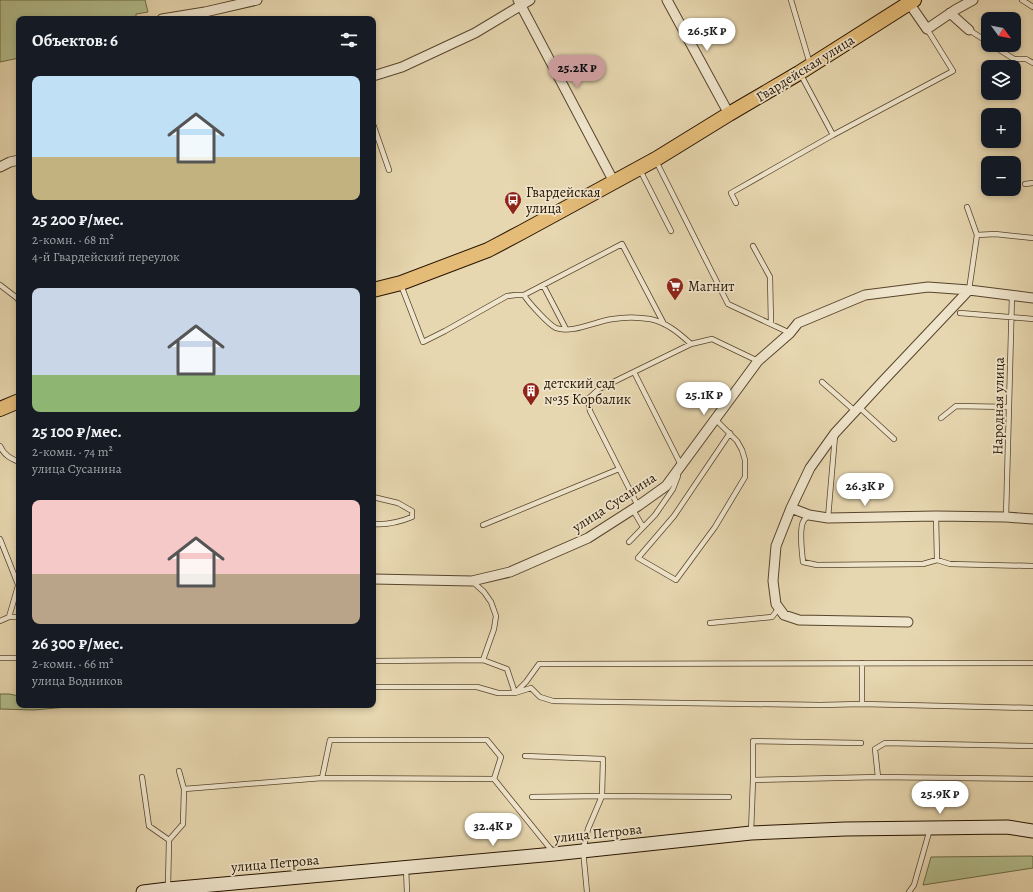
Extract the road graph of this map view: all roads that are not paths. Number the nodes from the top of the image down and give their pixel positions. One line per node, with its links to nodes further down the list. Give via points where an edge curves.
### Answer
1 (258, 0): 11 (street)
2 (530, 0): 8 (street)
3 (667, 0): 19 (street)
4 (790, 0): 17 (lane)
5 (973, 0): 10 (street)
6 (1022, 0): 9 (lane)
7 (912, 2): 12 (street); 17 (main road, Гвардейская улица)
8 (519, 3): 18 (street, via 468,36 402,68); 27 (street)
9 (1033, 7)
10 (950, 13): 12 (street); 13 (street)
11 (180, 16)
12 (927, 29): 21 (lane, via 953,71)
13 (969, 30): 14 (lane)
14 (981, 38)
15 (1003, 52): 16 (lane, via 1014,59 1026,59)
16 (1033, 63)
17 (805, 69): 19 (main road, Гвардейская улица); 21 (lane)
18 (376, 75)
19 (729, 114): 22 (main road, Гвардейская улица)
20 (376, 133): 26 (lane)
21 (833, 135): 30 (lane, via 731,193)
22 (656, 159): 25 (main road, Гвардейская улица); 49 (lane, via 728,304)
23 (16, 161): 24 (street)
24 (0, 167)
25 (639, 168): 27 (main road, Гвардейская улица); 32 (lane)
26 (389, 170)
27 (614, 182): 36 (main road, Гвардейская улица, via 488,250)
28 (1033, 183): 29 (lane)
29 (1025, 184)
30 (736, 203)
31 (967, 207): 33 (lane)
32 (671, 231)
33 (977, 235): 34 (lane); 40 (lane)
34 (1033, 238)
35 (753, 246): 49 (lane, via 770,277)
36 (400, 283): 39 (main road, Гвардейская улица); 41 (lane, via 423,342 506,296)
37 (0, 285): 43 (lane)
38 (543, 285): 41 (lane); 48 (lane, via 622,244); 50 (lane)
39 (376, 289)
40 (969, 290): 42 (street, улица Сусанина); 51 (street, улица Сусанина, via 928,287 865,295 798,323); 59 (street)
41 (524, 295): 50 (lane, via 554,328)
42 (1012, 296): 44 (street, улица Сусанина); 46 (lane, Народная улица)
43 (16, 297)
44 (1033, 298)
45 (960, 313): 46 (lane)
46 (1011, 316): 47 (lane); 57 (lane, Народная улица)
47 (1033, 318)
48 (664, 324): 50 (lane, via 649,319 626,318); 52 (lane)
49 (771, 324): 51 (lane)
50 (566, 329)
51 (790, 333): 53 (street, улица Сусанина)
52 (691, 344): 53 (lane, via 712,340); 54 (lane)
53 (758, 361): 61 (street, улица Сусанина)
54 (634, 372): 67 (lane); 68 (lane, via 599,389 588,399 590,411)
55 (822, 382): 59 (lane)
56 (16, 402): 58 (main road)
57 (1009, 407): 60 (lane, via 956,406); 74 (lane, Народная улица)
58 (0, 409)
59 (857, 409): 63 (street); 64 (lane)
60 (941, 418)
61 (715, 419): 62 (lane); 67 (street, улица Сусанина)
62 (730, 433): 62 (lane, via 742,450 745,477 715,527 676,580 638,558 674,516)
63 (835, 433): 71 (street, via 810,468); 75 (lane)
64 (894, 439)
65 (0, 446): 66 (lane, via 3,452)
66 (16, 461)
67 (681, 465): 70 (street, улица Сусанина, via 666,486); 79 (lane, via 673,490)
68 (619, 469): 70 (lane); 78 (lane)
69 (376, 498): 77 (lane, via 398,503 412,511 412,517 402,521)
70 (635, 508): 79 (lane); 86 (street, улица Сусанина, via 588,538 510,572)
71 (790, 508): 72 (street); 88 (street, via 776,546 773,581 776,604)
72 (809, 514): 75 (street); 82 (lane, via 803,521 802,528 803,562 817,565 923,564)
73 (936, 516): 74 (street); 75 (street); 82 (lane)
74 (1006, 517): 76 (street)
75 (828, 518)
76 (1033, 518)
77 (376, 524)
78 (483, 525)
79 (643, 527): 81 (lane)
80 (0, 539): 84 (lane)
81 (629, 542)
82 (937, 560): 83 (lane, via 950,564)
83 (1033, 566)
84 (16, 579)
85 (376, 579): 86 (street, улица Сусанина)
86 (472, 582): 96 (lane, via 488,597 496,616)
87 (16, 596): 90 (lane)
88 (779, 608): 92 (street, via 784,615 799,620); 93 (lane, via 772,617)
89 (16, 617): 90 (lane)
90 (9, 618): 91 (lane)
91 (0, 621)
92 (908, 622)
93 (710, 623)
94 (0, 658): 95 (lane)
95 (16, 658)
96 (483, 660): 97 (lane); 101 (lane, via 507,669)
97 (376, 661)
98 (862, 663): 99 (lane); 101 (lane, via 539,664); 102 (lane)
99 (1033, 663)
100 (376, 687): 101 (lane, via 477,687 498,693)
101 (515, 693): 102 (lane, via 531,688 540,697 553,701)
102 (862, 704): 103 (lane)
103 (1033, 708)
104 (860, 743): 113 (lane, via 753,741)
105 (1033, 746): 109 (lane, via 885,743 875,748)
106 (526, 756): 115 (lane, via 603,759)
107 (179, 771): 114 (lane)
108 (142, 777): 121 (lane, via 149,826)
109 (878, 777): 112 (lane); 113 (lane)
110 (322, 778): 111 (lane); 111 (lane, via 330,740 487,740 502,756); 114 (lane)
111 (494, 779): 123 (lane)
112 (1033, 779)
113 (753, 780): 120 (lane)
114 (184, 789): 121 (lane, via 183,824)
115 (602, 796): 116 (lane); 117 (lane); 122 (lane, via 588,829)
116 (532, 797)
117 (729, 797)
118 (930, 828): 119 (street, улица Петрова, via 1007,827); 120 (street, улица Петрова); 130 (lane, via 914,885)
119 (1033, 831)
120 (751, 833): 122 (street, улица Петрова)
121 (169, 840): 125 (lane)
122 (583, 850): 123 (street, улица Петрова); 129 (lane)
123 (554, 854): 124 (street, улица Петрова)
124 (406, 867): 126 (street, улица Петрова); 128 (lane)
125 (168, 889): 126 (street, улица Петрова); 127 (street, улица Петрова)
126 (199, 889)
127 (143, 892)
128 (407, 892)
129 (587, 892)
130 (909, 892)

